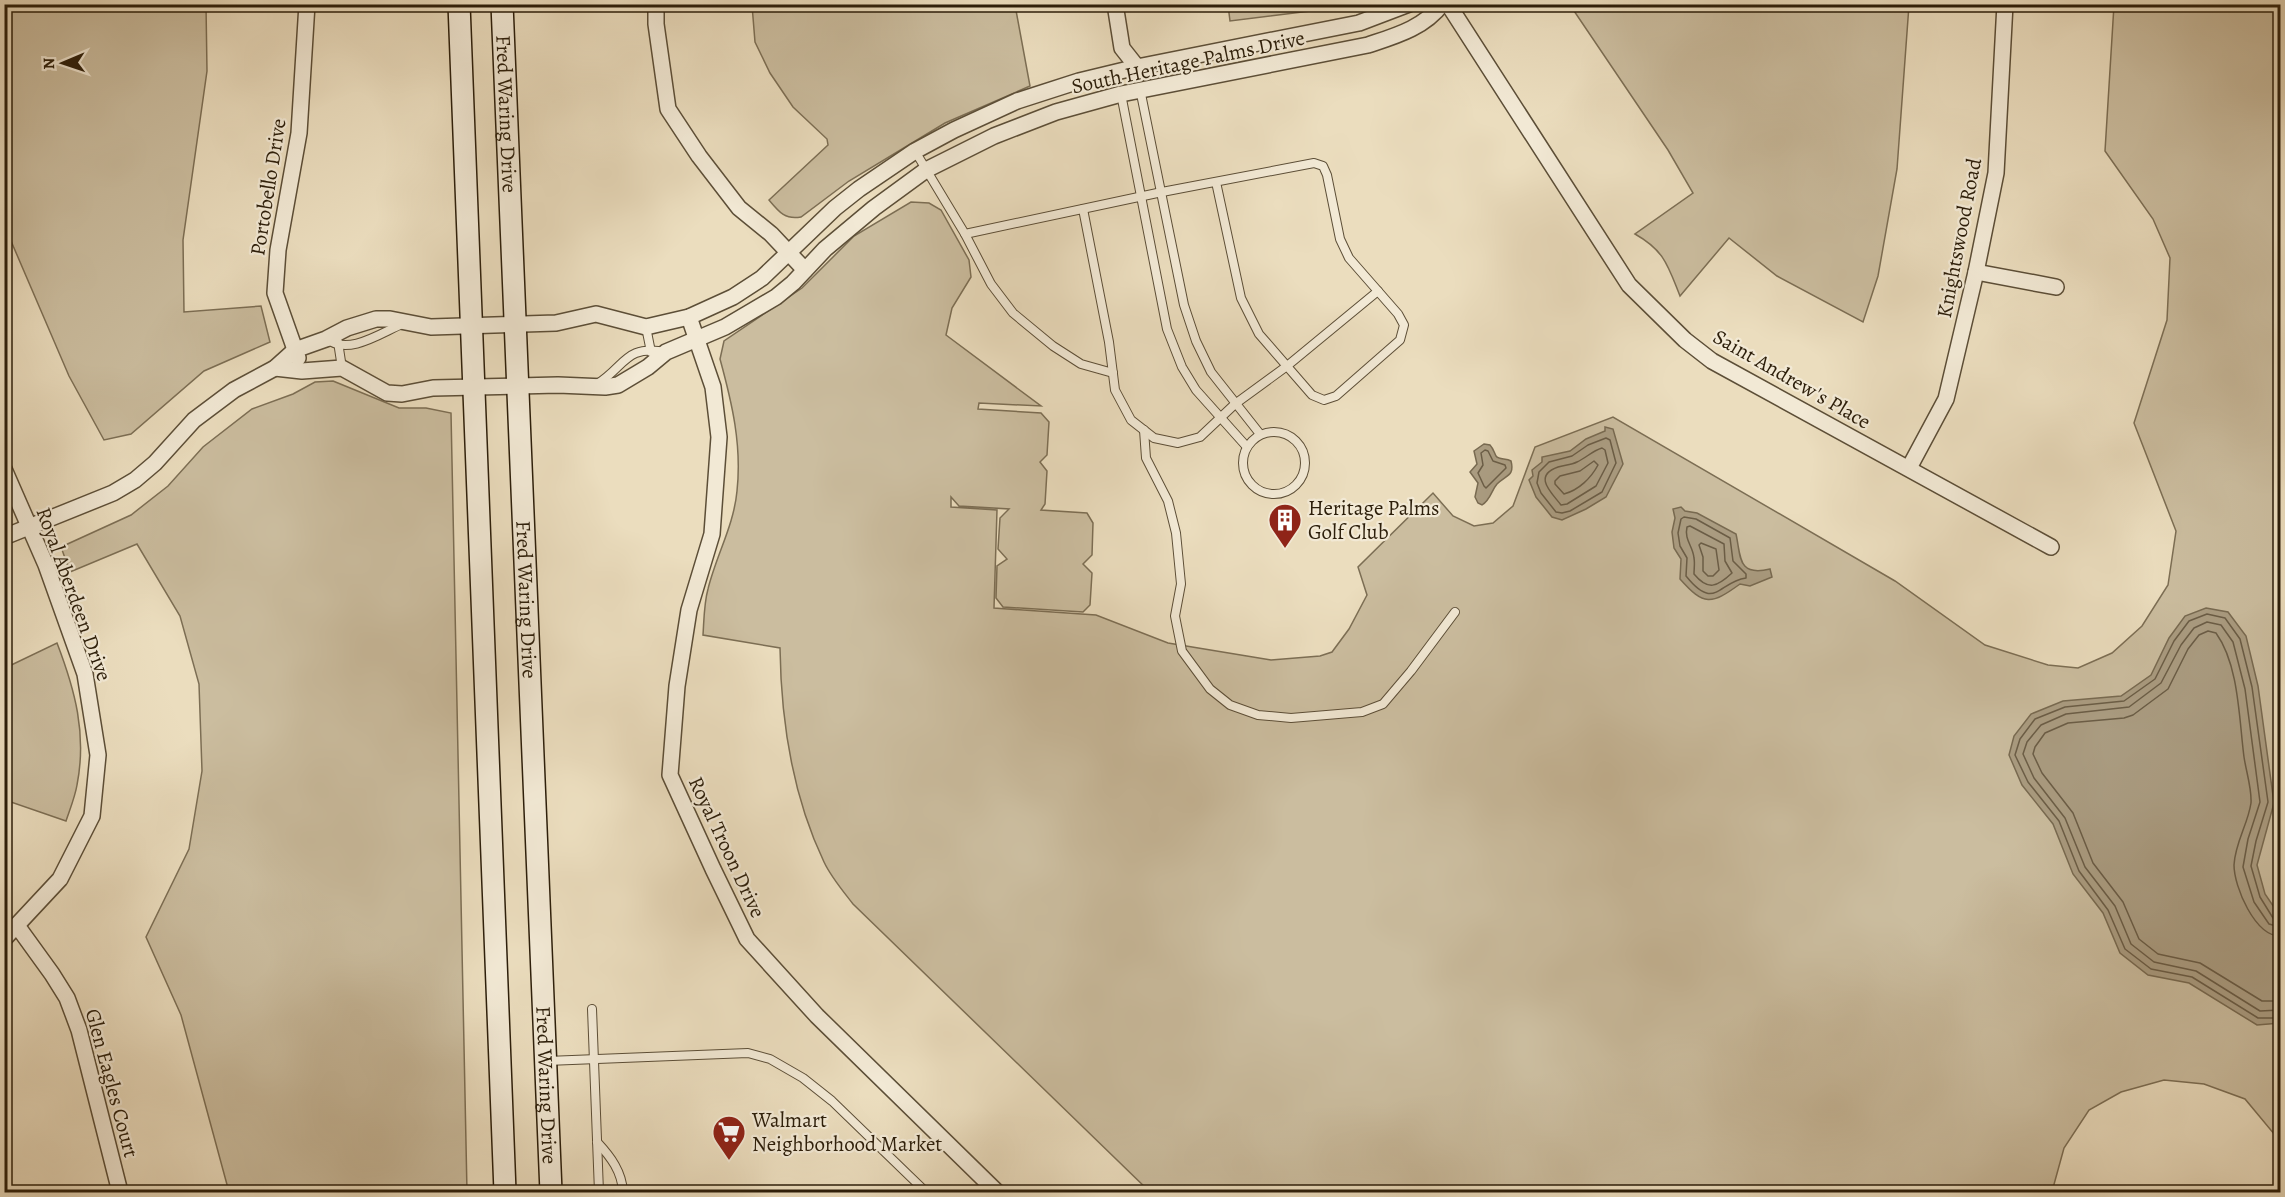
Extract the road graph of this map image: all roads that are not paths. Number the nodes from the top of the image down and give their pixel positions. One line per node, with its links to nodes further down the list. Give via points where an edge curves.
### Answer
1 (307, 4): 31 (street, Portobello Drive, via 299,133 278,250 275,293)
2 (459, 4): 27 (main road, Fred Waring Drive)
3 (502, 4): 26 (main road, Fred Waring Drive)
4 (656, 4): 20 (street, via 669,109 739,208)
5 (1115, 4): 10 (street)
6 (1409, 4): 10 (street, South Heritage Palms Drive, via 1359,23)
7 (1442, 4): 11 (street, South Heritage Palms Drive, via 1423,23 1368,45)
8 (1448, 4): 45 (street, Saint Andrew's Place, via 1629,285 1712,361)
9 (2005, 4): 22 (street, Knightswood Road, via 1996,173)
10 (1129, 69): 11 (street); 12 (street); 13 (street, South Heritage Palms Drive, via 1017,101)
11 (1140, 89): 12 (street, South Heritage Palms Drive); 16 (lane)
12 (1121, 94): 14 (street, South Heritage Palms Drive, via 1026,123); 17 (lane)
13 (915, 151): 14 (lane); 20 (street, South Heritage Palms Drive, via 851,195)
14 (926, 170): 19 (lane); 21 (street, South Heritage Palms Drive, via 846,230)
15 (1216, 182): 16 (lane); 24 (lane, via 1314,163 1323,166 1340,239 1349,258); 33 (lane, via 1241,298 1259,334)
16 (1162, 192): 17 (lane); 40 (lane, via 1184,305 1196,341 1211,372)
17 (1141, 196): 18 (lane); 41 (lane, via 1167,329 1182,367)
18 (1083, 209): 19 (lane); 37 (lane)
19 (965, 234): 37 (lane, via 991,284 1013,313 1081,364)
20 (789, 252): 21 (street); 25 (street, South Heritage Palms Drive, via 748,288)
21 (805, 270): 30 (street, South Heritage Palms Drive, via 767,303)
22 (1976, 272): 23 (street); 45 (street, Knightswood Road, via 1946,399)
23 (2056, 287)
24 (1378, 291): 33 (lane); 33 (lane, via 1404,325 1400,340 1336,396 1324,400 1312,395)
25 (689, 317): 28 (street, South Heritage Palms Drive); 30 (street, Royal Troon Drive)
26 (514, 325): 27 (street, South Heritage Palms Drive); 28 (street, South Heritage Palms Drive, via 556,323 596,314); 38 (main road, Fred Waring Drive)
27 (471, 326): 29 (street, South Heritage Palms Drive, via 431,327 376,319); 39 (main road, Fred Waring Drive)
28 (646, 327): 32 (lane)
29 (334, 339): 31 (street, South Heritage Palms Drive); 35 (lane)
30 (697, 340): 32 (street, South Heritage Palms Drive); 63 (street, Royal Troon Drive, via 713,387 719,437 712,534 689,610 677,686 670,775 747,939 817,1017)
31 (296, 350): 34 (street, South Heritage Palms Drive); 36 (street, Portobello Drive)
32 (657, 355): 38 (street, South Heritage Palms Drive, via 618,385)
33 (1287, 366): 40 (lane)
34 (274, 368): 36 (street); 47 (street, South Heritage Palms Drive, via 213,404 135,480)
35 (342, 368): 36 (street); 39 (street, South Heritage Palms Drive, via 387,393)
36 (302, 372)
37 (1113, 373): 42 (lane, via 1115,390 1131,420)
38 (517, 386): 39 (street, South Heritage Palms Drive); 55 (main road, Fred Waring Drive)
39 (474, 387): 58 (main road, Fred Waring Drive)
40 (1235, 404): 41 (lane); 43 (lane)
41 (1221, 418): 42 (lane, via 1200,437 1178,443 1154,438); 44 (lane)
42 (1144, 430): 50 (lane, via 1146,458 1168,501 1176,532 1181,584 1175,616 1182,651 1210,689 1230,705 1258,715 1291,718 1362,712 1383,704)
43 (1260, 434): 44 (lane); 44 (lane, via 1283,433 1299,444 1305,464 1299,483 1281,494 1271,495 1252,486 1242,467)
44 (1247, 447)
45 (1909, 468): 49 (street, Saint Andrew's Place)
46 (4, 469): 47 (street, Royal Aberdeen Drive)
47 (30, 527): 48 (street, South Heritage Palms Drive); 51 (street, Royal Aberdeen Drive, via 85,674 98,755 92,816 60,879)
48 (4, 537)
49 (2051, 547)
50 (1455, 612)
51 (18, 927): 52 (street, Royal Aberdeen Drive); 57 (street, Glen Eagles Court, via 67,998 79,1030)
52 (4, 939)
53 (592, 1009): 54 (lane)
54 (595, 1059): 55 (lane); 56 (lane); 62 (lane, via 748,1053 770,1059 832,1101)
55 (545, 1060): 59 (main road, Fred Waring Drive)
56 (597, 1142): 60 (lane); 61 (lane, via 613,1159)
57 (120, 1192)
58 (505, 1192)
59 (551, 1192)
60 (599, 1192)
61 (623, 1192)
62 (926, 1192)
63 (997, 1192)

